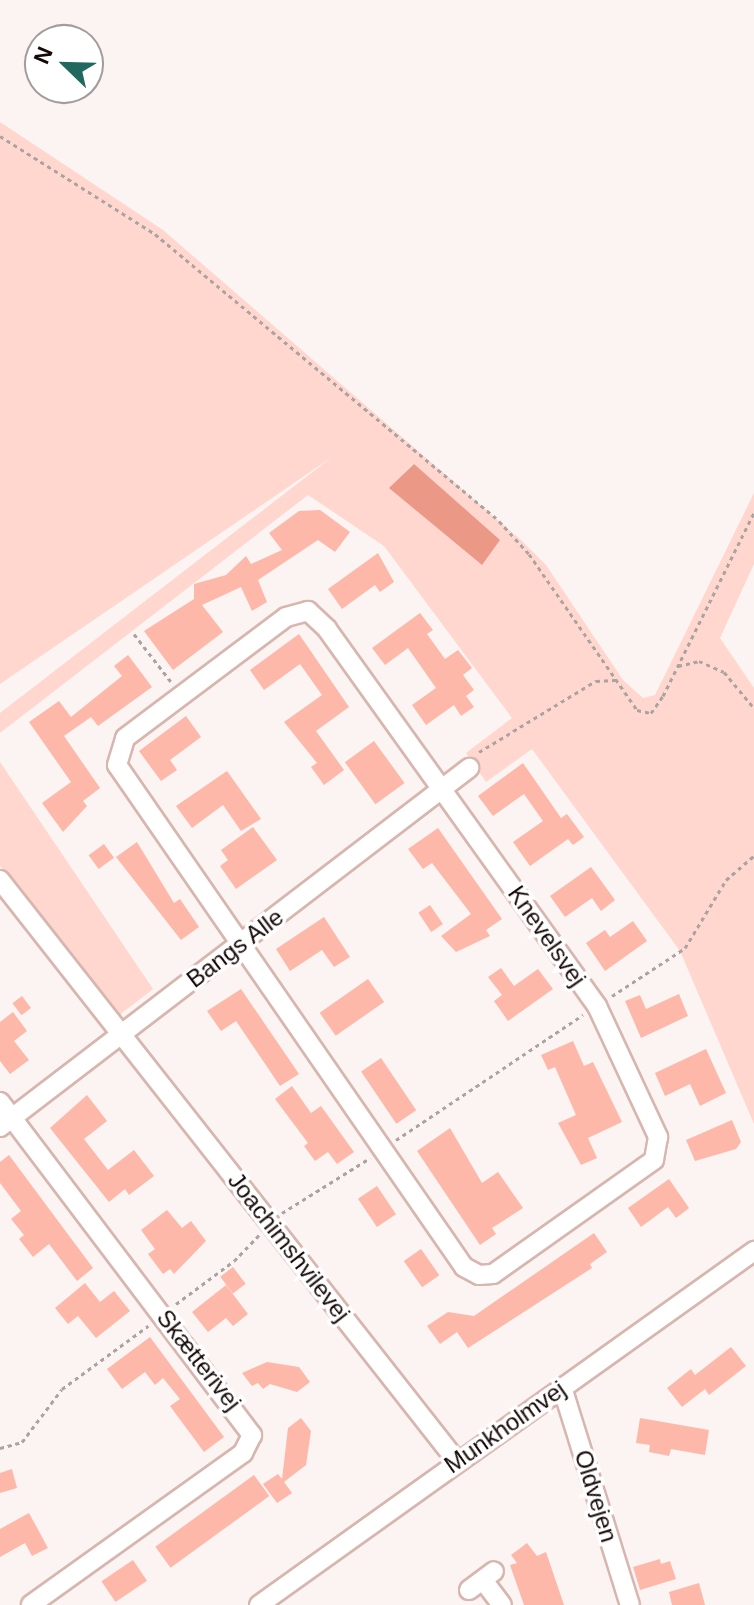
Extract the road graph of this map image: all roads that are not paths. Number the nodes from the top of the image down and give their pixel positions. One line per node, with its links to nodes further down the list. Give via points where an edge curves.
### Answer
1 (469, 768): 2 (street, Bangs Alle)
2 (442, 789): 4 (street, Bangs Alle); 4 (street, Knevelsvej, via 318,617 308,611 286,617 181,695 123,740 117,765); 4 (street, Knevelsvej, via 597,1006 658,1137 658,1153 493,1274 479,1275 464,1267)
3 (0, 880): 5 (street, Joachimshvilevej)
4 (241, 943): 5 (street, Bangs Alle)
5 (122, 1034): 7 (street, Bangs Alle); 10 (street, Joachimshvilevej)
6 (0, 1102): 7 (street, Skætterivej)
7 (6, 1122): 12 (street, Skætterivej, via 252,1435 243,1453)
8 (754, 1251): 9 (street, Munkholmvej)
9 (562, 1387): 10 (street, Munkholmvej); 15 (street, Oldvejen)
10 (456, 1460): 13 (street, Munkholmvej)
11 (482, 1580): 14 (street)
12 (31, 1605)
13 (259, 1605)
14 (502, 1605)
15 (630, 1605)

